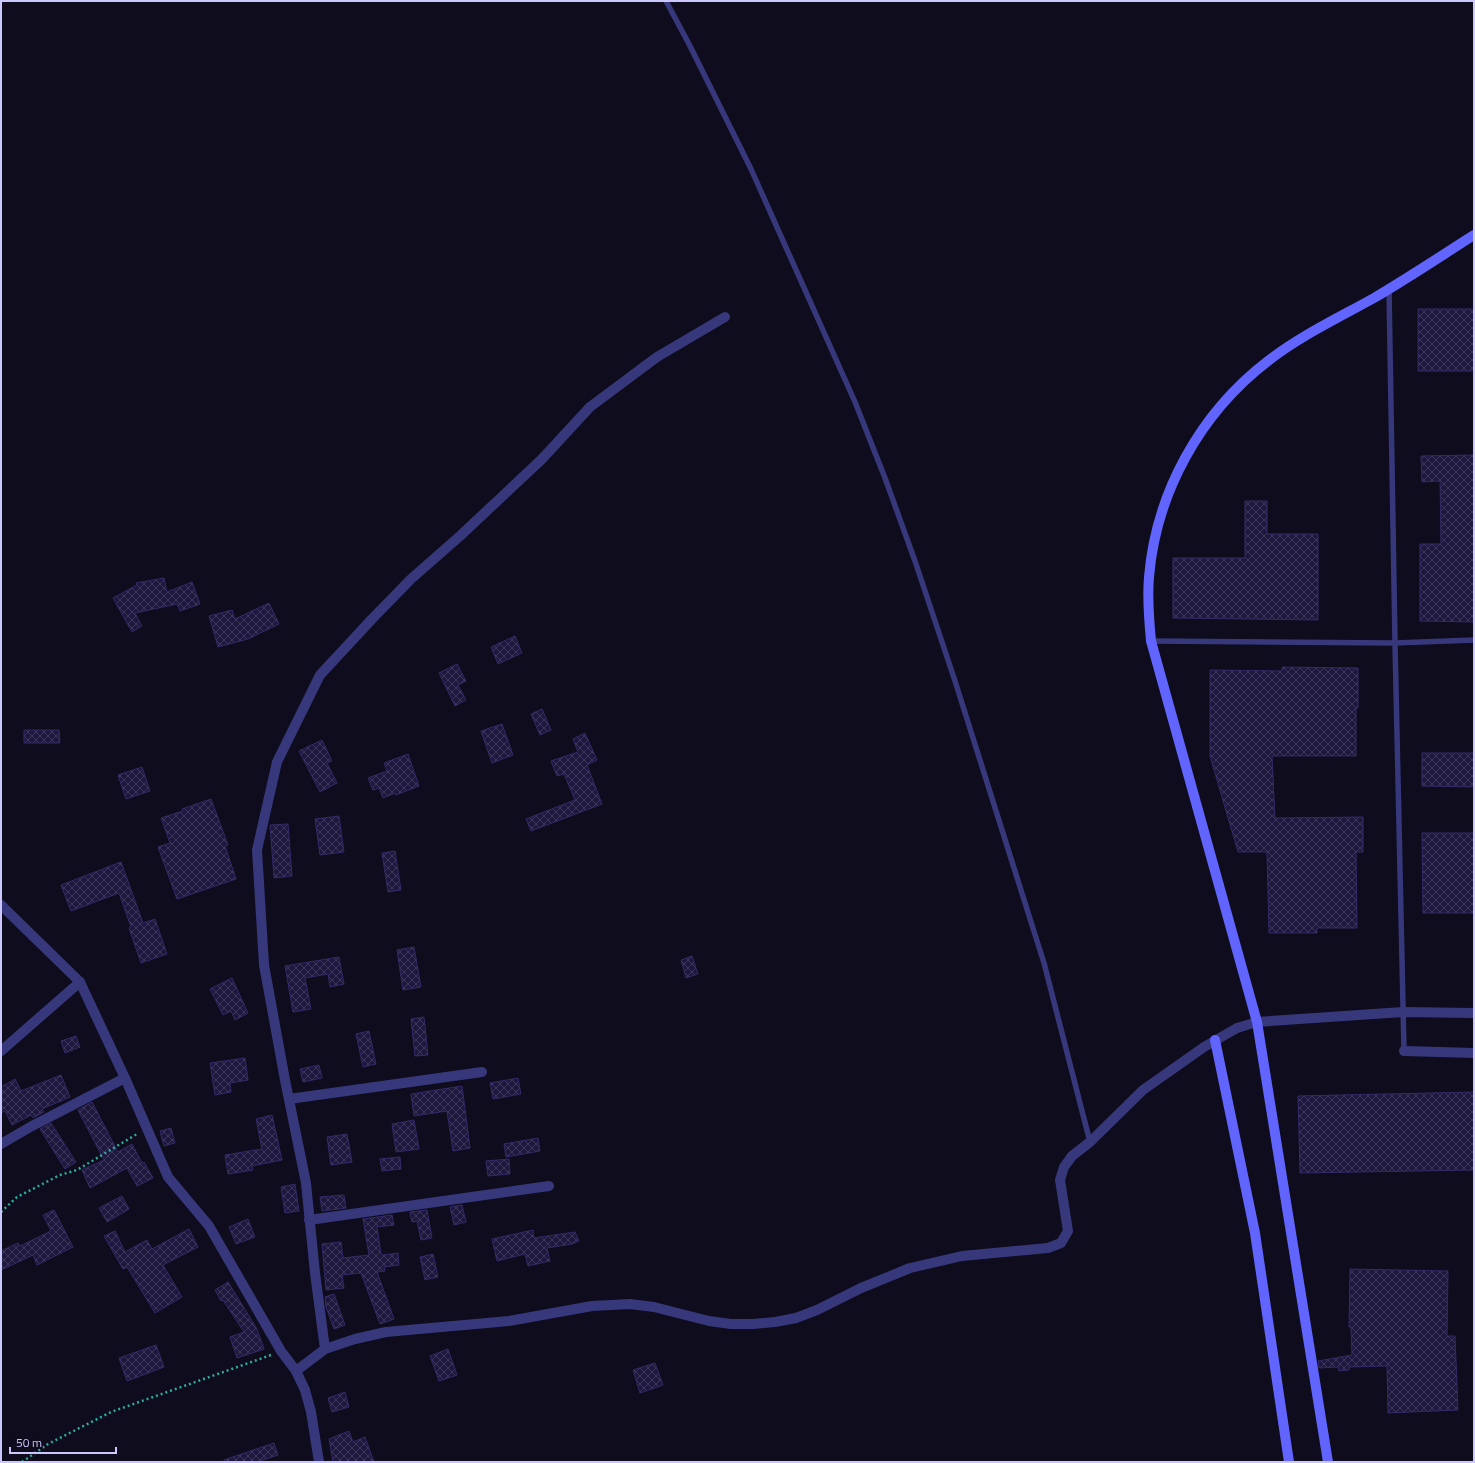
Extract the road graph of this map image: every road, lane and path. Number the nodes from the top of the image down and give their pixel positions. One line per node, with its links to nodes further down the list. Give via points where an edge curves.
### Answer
1 (666, 1): 21 (lane, via 751,169 852,395 885,478 955,681 1044,963)
2 (1474, 235): 3 (street)
3 (1389, 289): 6 (street, via 1294,343 1268,361 1221,404 1202,430 1185,456 1172,485 1153,546 1148,609); 7 (lane)
4 (725, 317): 19 (street, via 657,357 590,407 542,459 411,579 320,675 277,762 257,850 264,965)
5 (1474, 640): 7 (lane)
6 (1151, 641): 7 (lane); 12 (street)
7 (1395, 643): 10 (lane)
8 (1, 905): 9 (street)
9 (80, 982): 14 (street); 18 (street)
10 (1403, 1012): 11 (street); 12 (street); 15 (lane)
11 (1474, 1013)
12 (1257, 1022): 13 (street, via 1237,1028); 32 (street)
13 (1215, 1040): 21 (street, via 1143,1090); 31 (street, via 1255,1233)
14 (1, 1051)
15 (1404, 1051): 16 (street)
16 (1474, 1052)
17 (482, 1072): 19 (street)
18 (125, 1078): 20 (street); 22 (street)
19 (289, 1099): 25 (street, via 306,1183)
20 (147, 1129): 24 (path, via 77,1170 60,1175 17,1197); 27 (street, via 168,1177 209,1226)
21 (1090, 1142): 26 (street, via 1072,1156 1062,1173 1060,1180 1068,1231 1061,1243 1041,1249 962,1256 917,1267 860,1288 796,1318 775,1322 731,1324 654,1307 630,1304 592,1306 509,1321 386,1332 355,1339)
22 (1, 1144)
23 (549, 1186): 25 (street)
24 (1, 1212)
25 (309, 1220): 26 (street)
26 (325, 1350): 28 (street)
27 (281, 1351): 28 (street); 29 (path, via 111,1412 48,1444)
28 (296, 1371): 30 (street, via 311,1412)
29 (22, 1462)
30 (319, 1462)
31 (1289, 1462)
32 (1328, 1462)

